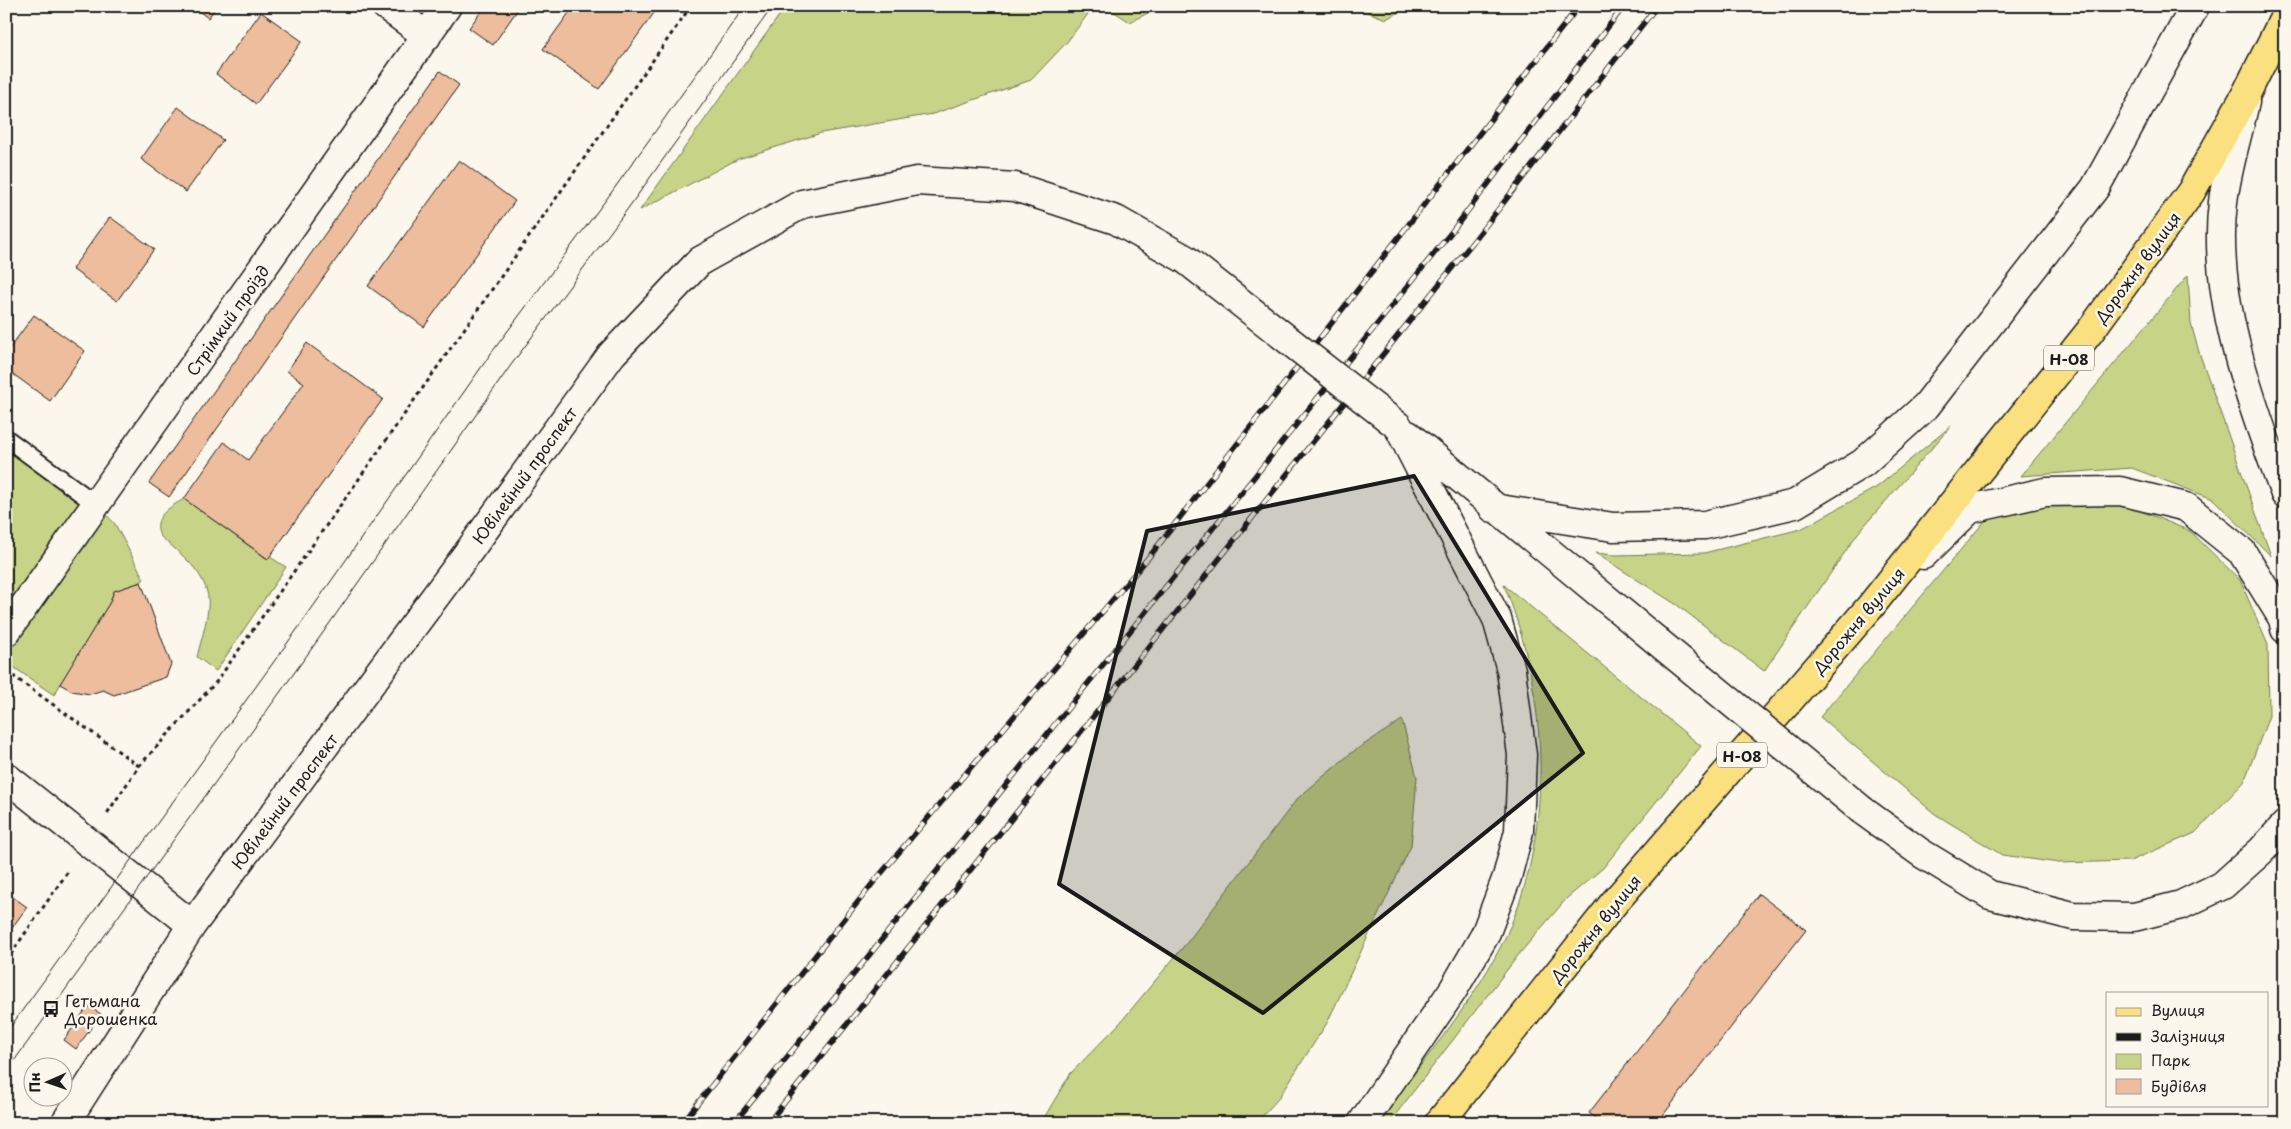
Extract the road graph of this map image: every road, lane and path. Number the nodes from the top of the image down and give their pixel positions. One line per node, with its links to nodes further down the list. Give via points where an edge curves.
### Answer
1 (386, 6): 6 (main road)
2 (447, 6): 6 (main road, Стрімкий проїзд)
3 (691, 6): 18 (path, via 217,681)
4 (2195, 6): 14 (main road, via 2095,188 1926,406 1863,464 1795,504 1705,525 1613,527)
5 (2285, 16): 8 (main road, Н-08)
6 (427, 36): 13 (main road, Стрімкий проїзд)
7 (2285, 46): 8 (lane)
8 (2260, 66): 9 (main road, Н-08)
9 (2246, 94): 12 (main road, via 2223,202 2222,272 2238,351); 15 (main road, Дорожня вулиця / Н-08, via 2191,192 2091,330)
10 (1398, 426): 14 (main road, Ювілейний проспект); 21 (main road, Ювілейний проспект, bridge, via 1185,259 1116,220 1015,187 917,182 802,204 700,261 612,354); 23 (main road, via 1497,619 1511,670 1522,755 1519,831 1507,877 1485,935 1453,990)
11 (6, 438): 13 (lane)
12 (2285, 494)
13 (97, 505): 17 (main road, Стрімкий проїзд)
14 (1493, 508): 20 (main road, Ювілейний проспект, bridge, via 1863,811 1921,854 1990,895 2073,916 2134,917 2181,905 2224,885)
15 (1870, 607): 16 (main road, via 1970,509 2045,492 2120,491 2186,507 2242,552 2283,619); 24 (main road, Дорожня вулиця / Н-08, via 1613,904)
16 (2285, 628)
17 (6, 632)
18 (139, 766)
19 (6, 776): 21 (main road)
20 (2285, 825)
21 (192, 925): 22 (main road, Ювілейний проспект)
22 (65, 1123)
23 (1362, 1123)
24 (1439, 1123)

